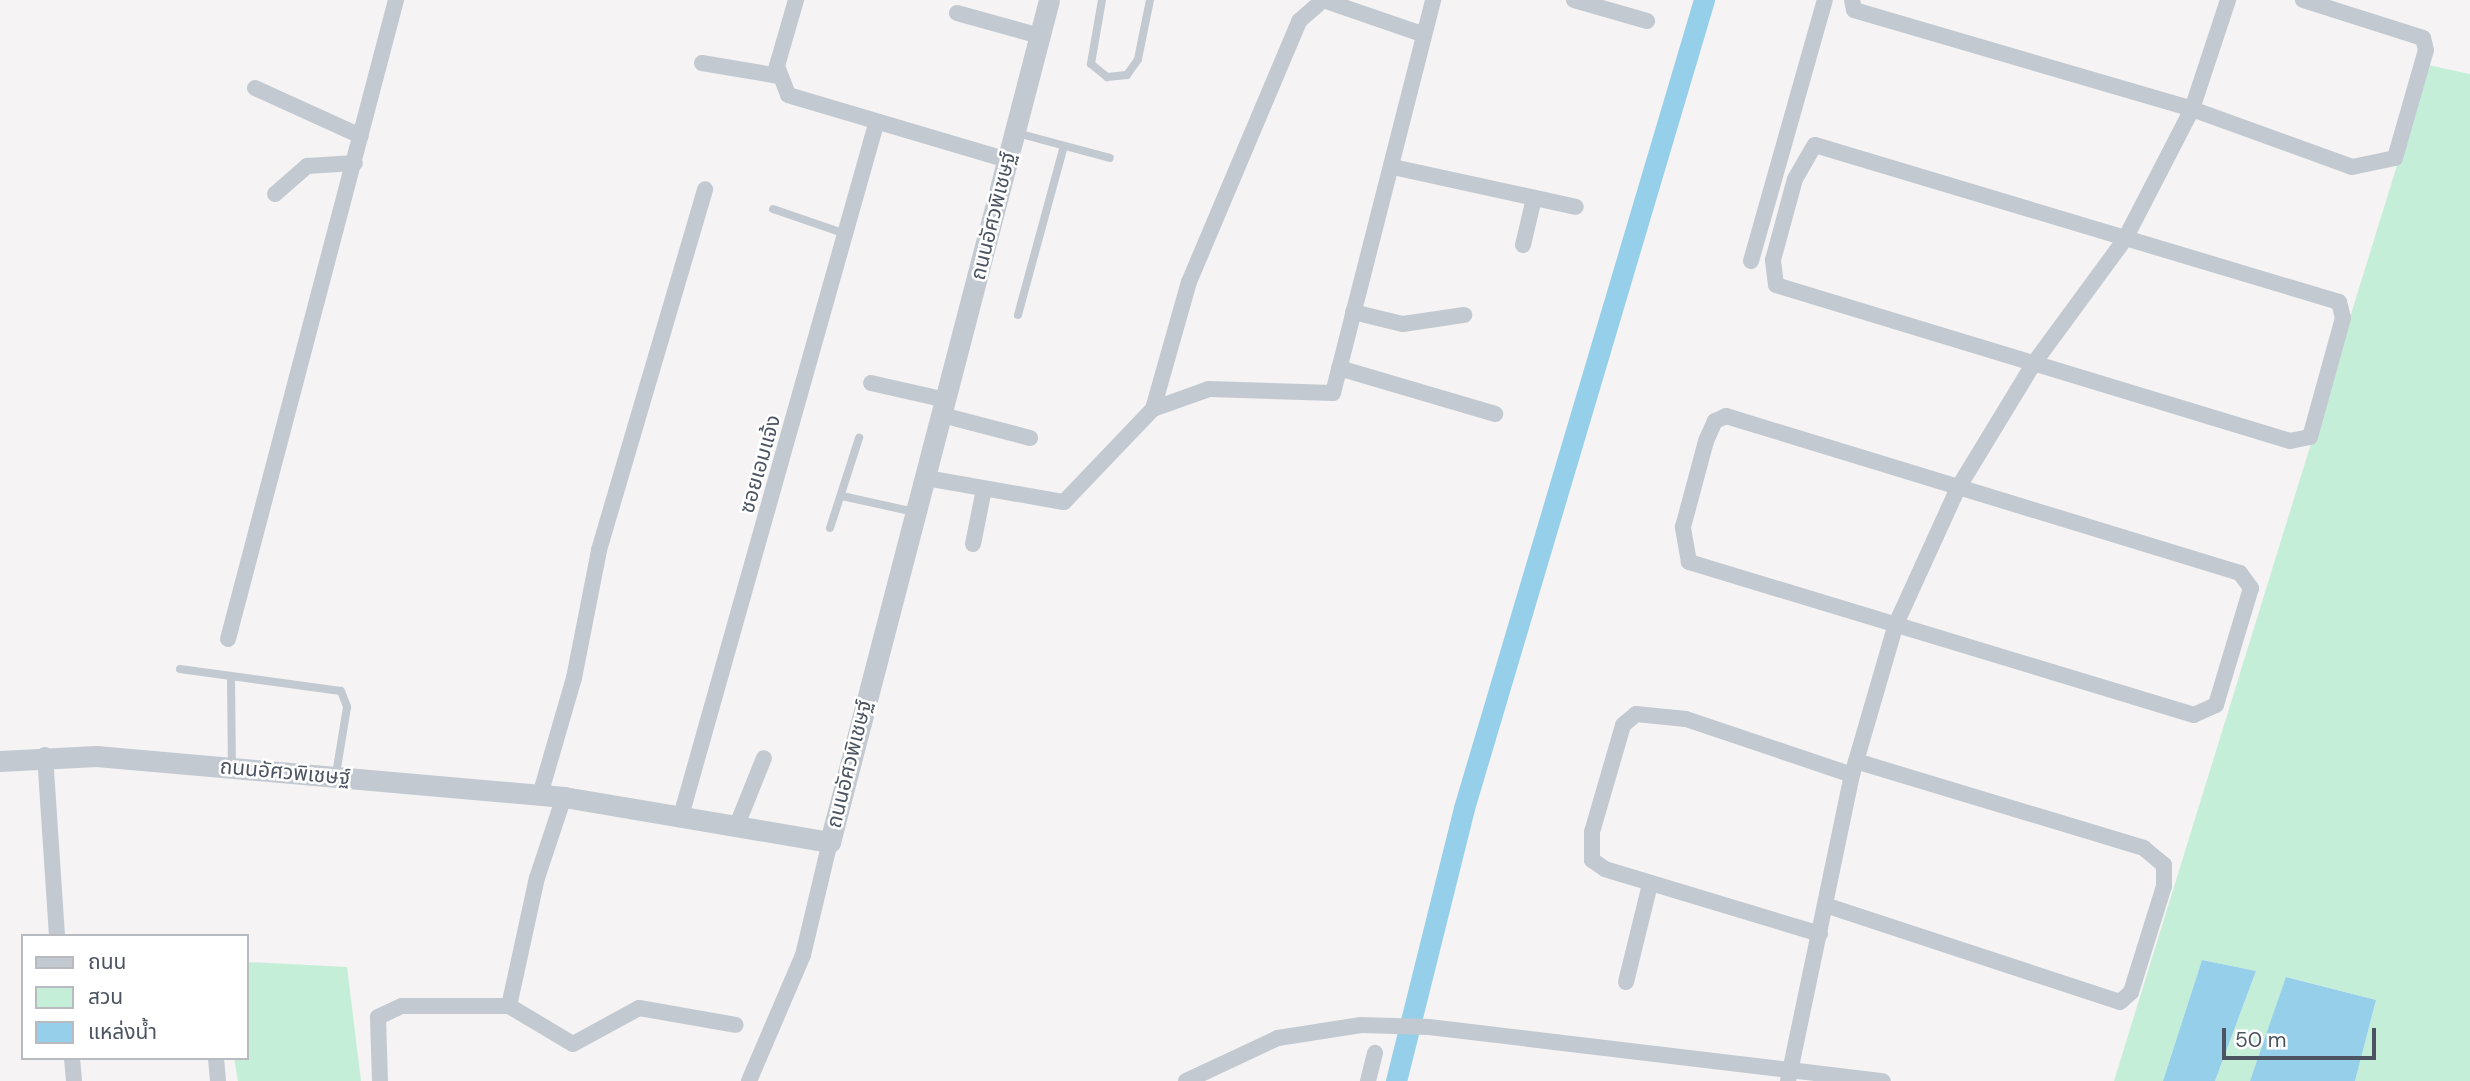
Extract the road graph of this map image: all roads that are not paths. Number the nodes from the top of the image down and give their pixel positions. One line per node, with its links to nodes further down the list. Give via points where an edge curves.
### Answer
1 (396, 0): 22 (street)
2 (796, 0): 17 (street)
3 (1049, 0): 15 (street, ถนนอัศวพิเชษฐ์)
4 (1102, 0): 5 (lane, via 1091,64 1107,77 1127,75 1138,59)
5 (1150, 0)
6 (1433, 0): 14 (street)
7 (1574, 0): 13 (street)
8 (1825, 0): 36 (street)
9 (1852, 0): 19 (street, via 1854,10)
10 (2228, 0): 19 (street)
11 (2303, 0): 19 (street, via 2423,38 2426,50 2395,158 2352,167)
12 (957, 13): 15 (street)
13 (1647, 21)
14 (1422, 34): 27 (street); 44 (street, via 1323,0 1299,21 1189,282)
15 (1040, 36): 21 (street, ถนนอัศวพิเชษฐ์)
16 (702, 63): 17 (street)
17 (779, 76): 20 (street, via 788,95)
18 (255, 88): 22 (street)
19 (2192, 109): 34 (street)
20 (876, 124): 25 (street); 33 (street, ซอยเอมแจ้ง)
21 (1014, 132): 23 (lane); 25 (street, ถนนอัศวพิเชษฐ์)
22 (361, 136): 26 (street)
23 (1064, 146): 24 (lane); 38 (lane)
24 (1110, 158)
25 (1008, 160): 43 (street, ถนนอัศวพิเชษฐ์)
26 (355, 163): 29 (street, via 307,166); 56 (street)
27 (1393, 167): 30 (street); 37 (street)
28 (705, 189): 65 (street, via 599,551 574,678)
29 (275, 194)
30 (1534, 198): 31 (street); 35 (street)
31 (1576, 207)
32 (773, 209): 33 (lane)
33 (846, 234): 67 (street, ซอยเอมแจ้ง)
34 (2125, 239): 40 (street); 40 (street, via 2339,302 2343,318 2310,437 2290,441); 40 (street, via 1815,145 1795,179 1773,260 1776,285)
35 (1522, 245)
36 (1751, 261)
37 (1353, 312): 39 (street, via 1403,324); 41 (street)
38 (1018, 315)
39 (1464, 315)
40 (2034, 363): 49 (street)
41 (1339, 368): 44 (street, via 1333,393 1209,389); 45 (street)
42 (871, 383): 43 (street)
43 (944, 408): 47 (street); 48 (street, ถนนอัศวพิเชษฐ์)
44 (1153, 409): 50 (street, via 1064,502)
45 (1495, 414)
46 (859, 438): 51 (lane)
47 (1030, 438)
48 (926, 478): 50 (street); 52 (street, ถนนอัศวพิเชษฐ์)
49 (1958, 488): 55 (street); 55 (street, via 1746,418 1716,421 1706,441 1683,527 1689,562); 55 (street, via 2247,578 2249,598 2216,705 2206,715 2194,715)
50 (984, 489): 54 (street)
51 (842, 496): 52 (lane); 53 (lane)
52 (917, 512): 69 (street, ถนนอัศวพิเชษฐ์)
53 (830, 528)
54 (973, 544)
55 (1896, 624): 63 (street)
56 (228, 639)
57 (180, 669): 58 (lane)
58 (231, 677): 62 (lane); 64 (lane, via 341,691 347,706)
59 (45, 755): 61 (street, ถนนอัศวพิเชษฐ์); 62 (street, ถนนอัศวพิเชษฐ์); 72 (street)
60 (764, 758): 68 (street)
61 (0, 761)
62 (232, 767): 64 (street, ถนนอัศวพิเชษฐ์)
63 (1854, 768): 70 (street, via 1686,719 1636,714 1623,725 1590,850 1605,869); 71 (street); 71 (street, via 2144,848 2164,864 2164,886 2131,992 2120,1002)
64 (335, 777): 65 (street, ถนนอัศวพิเชษฐ์)
65 (540, 795): 66 (street, ถนนอัศวพิเชษฐ์)
66 (564, 797): 67 (street, ถนนอัศวพิเชษฐ์); 75 (street, via 537,878)
67 (681, 816): 68 (street, ถนนอัศวพิเชษฐ์)
68 (737, 825): 69 (street, ถนนอัศวพิเชษฐ์)
69 (830, 842): 84 (street, via 812,922)
70 (1650, 884): 73 (street); 74 (street)
71 (1828, 906): 73 (street)
72 (57, 934)
73 (1820, 934): 80 (street)
74 (1626, 982)
75 (509, 1006): 76 (street, via 573,1044 639,1008); 83 (street, via 385,1009 375,1030)
76 (736, 1025)
77 (1375, 1053): 86 (street)
78 (72, 1060): 81 (street)
79 (216, 1060): 82 (street)
80 (1790, 1074): 85 (street, via 1429,1027 1361,1025 1279,1038); 87 (street)
81 (74, 1081)
82 (218, 1081)
83 (380, 1081)
84 (750, 1081)
85 (1186, 1081)
86 (1368, 1081)
87 (1883, 1081)

